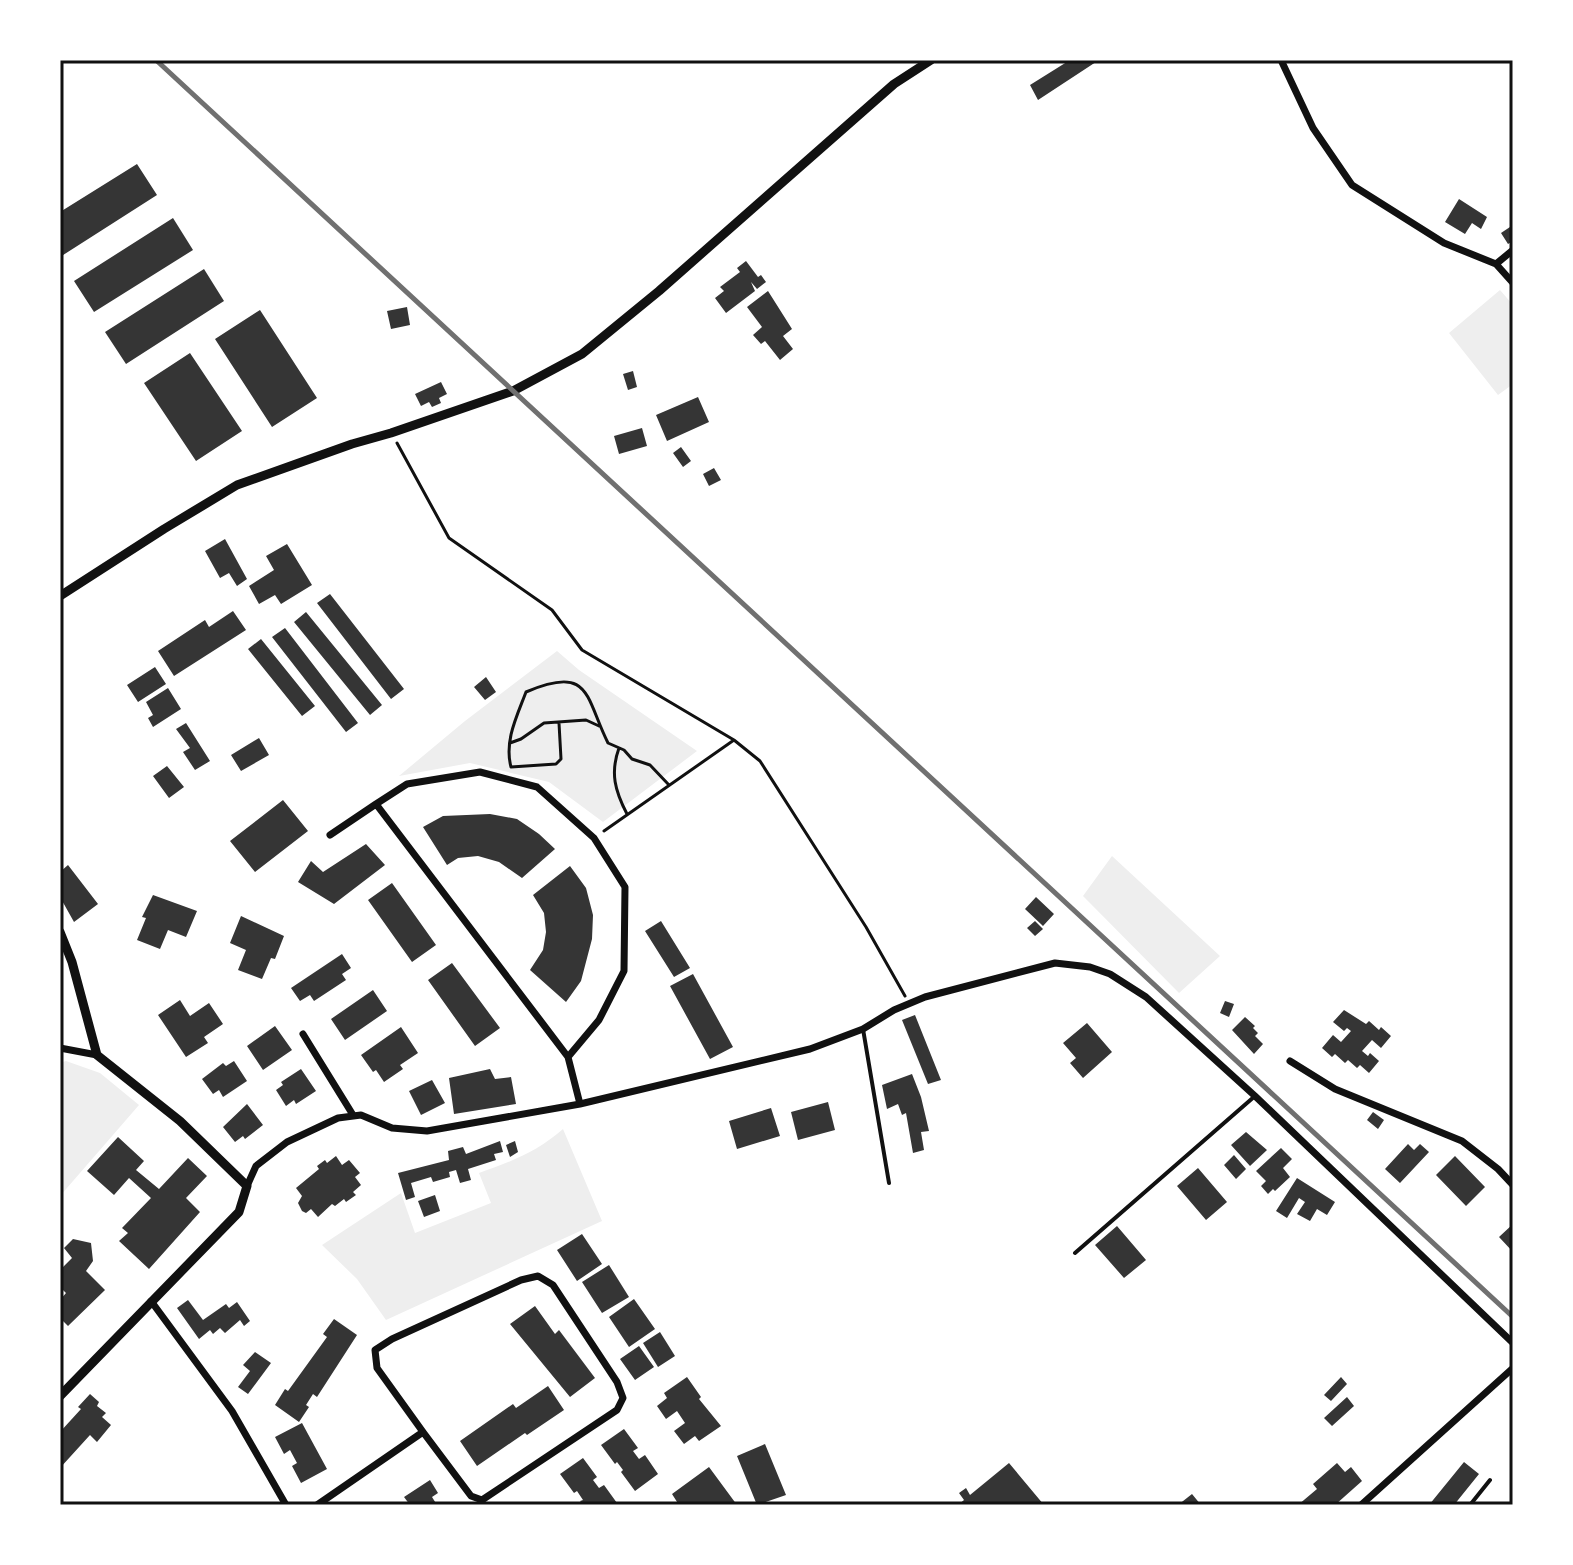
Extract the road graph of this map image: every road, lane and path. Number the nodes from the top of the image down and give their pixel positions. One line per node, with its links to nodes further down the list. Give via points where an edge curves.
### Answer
1 (931, 60): 6 (street, via 894,84 582,354 513,391)
2 (1281, 60): 4 (street, via 1313,128 1352,185 1444,243)
3 (1513, 250): 4 (street)
4 (1496, 264): 5 (street)
5 (1513, 283)
6 (391, 433): 7 (street, via 237,485); 10 (path, via 449,538 552,610 582,650)
7 (60, 596)
8 (559, 723): 9 (path, via 586,720); 11 (path, via 544,723); 11 (path, via 561,759 556,764 511,767)
9 (599, 726): 11 (path, via 584,689 563,680 526,692); 12 (path, via 608,743)
10 (734, 740): 13 (path); 19 (path, via 760,761)
11 (510, 743)
12 (619, 748): 13 (path, via 650,765); 15 (path, via 614,781)
13 (669, 785): 15 (path)
14 (376, 804): 16 (street); 17 (street, via 407,784 480,772 537,787); 24 (street)
15 (627, 814): 17 (path)
16 (330, 835)
17 (594, 838): 24 (street, via 625,887 624,971 599,1020)
18 (60, 932): 23 (street)
19 (909, 1003): 20 (street); 26 (street, via 1055,963 1090,967 1146,997)
20 (863, 1029): 27 (street, via 796,1053); 29 (lane)
21 (303, 1034): 28 (street)
22 (60, 1048): 23 (street)
23 (97, 1055): 31 (street, via 180,1121)
24 (568, 1057): 27 (street)
25 (1290, 1061): 30 (street, via 1335,1089 1462,1141)
26 (1255, 1096): 32 (lane); 34 (street)
27 (580, 1104): 28 (street, via 427,1131 392,1128)
28 (353, 1115): 31 (street, via 287,1142 256,1166)
29 (889, 1183)
30 (1513, 1185)
31 (247, 1186): 33 (street, via 239,1212)
32 (1075, 1253)
33 (151, 1301): 36 (street); 39 (street, via 232,1411)
34 (1513, 1343)
35 (1513, 1368): 41 (street)
36 (60, 1396)
37 (423, 1432): 37 (street, via 471,1496 482,1500 617,1410 623,1398 553,1285 538,1276 375,1350 377,1368); 40 (street)
38 (1490, 1480): 42 (lane)
39 (286, 1505)
40 (317, 1505)
41 (1361, 1505)
42 (1470, 1505)

